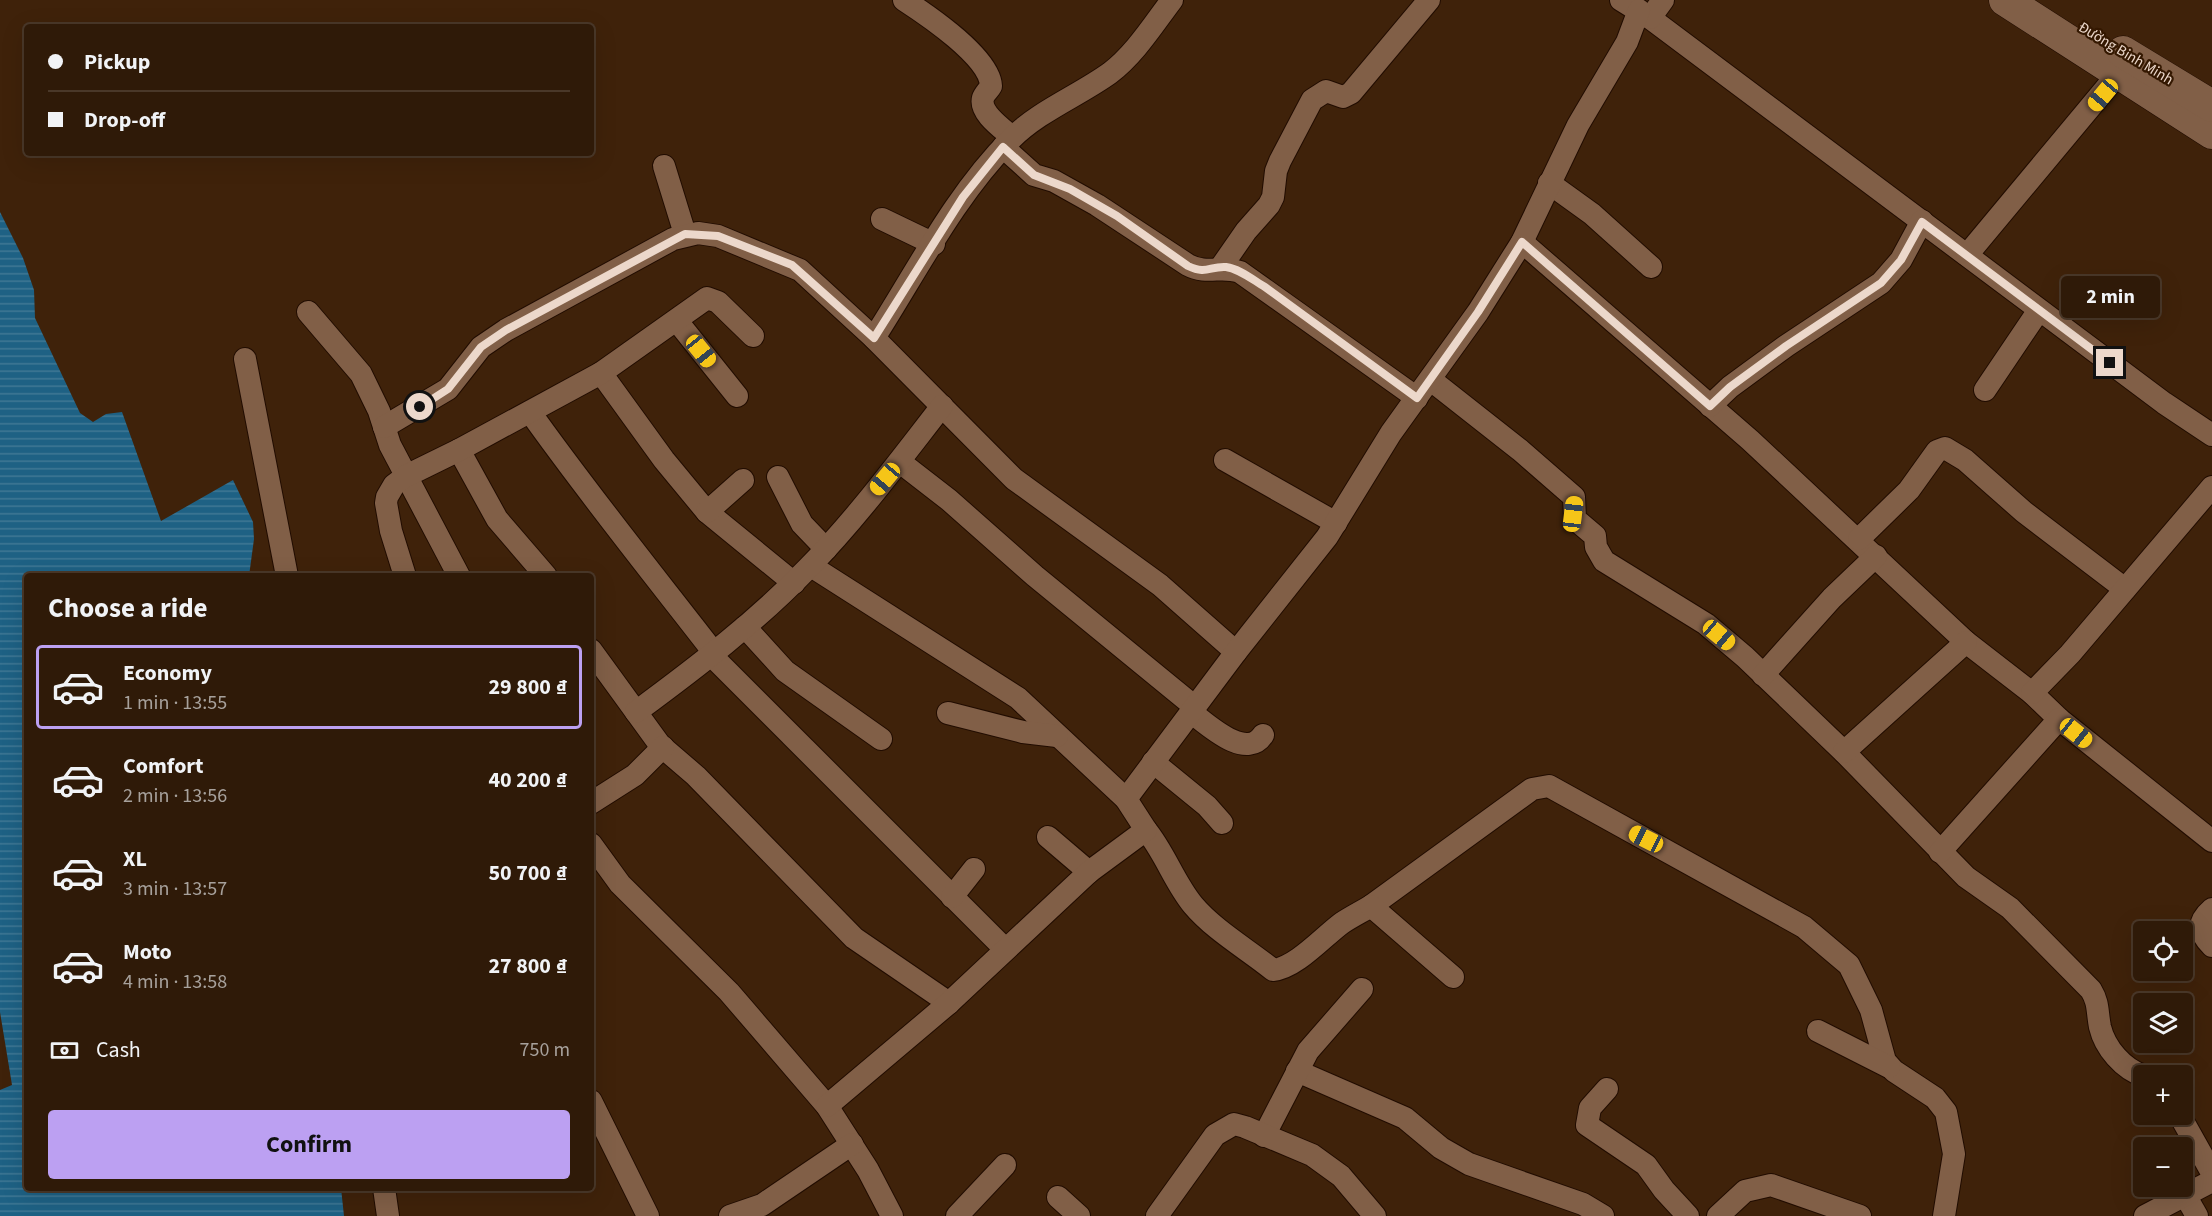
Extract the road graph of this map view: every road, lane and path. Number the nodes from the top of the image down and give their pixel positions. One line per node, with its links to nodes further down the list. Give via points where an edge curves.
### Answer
1 (904, 0): 10 (street, via 963,43 989,74 991,86 983,105)
2 (1172, 0): 10 (street, via 1119,65)
3 (1429, 0): 19 (street, via 1351,93 1343,97 1326,91 1312,100 1280,160 1274,197)
4 (2005, 0): 7 (main road, Đường Binh Minh)
5 (2039, 0): 7 (main road, Đường Binh Minh)
6 (1643, 7): 12 (street); 14 (street)
7 (2126, 66): 8 (main road, Đường Binh Minh); 9 (main road, Đường Binh Minh); 18 (street)
8 (2212, 106)
9 (2212, 133)
10 (1008, 142): 17 (street, via 976,179); 19 (street, via 1034,175 1088,199 1188,266 1200,271)
11 (664, 166): 15 (street)
12 (1549, 183): 16 (street); 20 (street, via 1592,214)
13 (882, 219): 17 (street)
14 (1922, 222): 18 (street); 33 (street, via 1901,260 1881,283 1786,346)
15 (685, 234): 25 (street, via 718,236 792,265); 35 (street, via 506,330 481,347 448,389)
16 (1522, 242): 28 (street); 33 (street)
17 (934, 243): 25 (street)
18 (1967, 255): 21 (street)
19 (1221, 267): 31 (street, via 1240,272 1265,287)
20 (1651, 267)
21 (2039, 310): 29 (street); 36 (street)
22 (308, 312): 35 (street, via 361,374)
23 (677, 321): 24 (street, via 712,298); 27 (street); 30 (street)
24 (753, 336)
25 (874, 338): 32 (street)
26 (245, 359): 50 (street)
27 (601, 373): 34 (street); 44 (street, via 664,460)
28 (1431, 380): 31 (street); 61 (street, via 1574,497 1575,519 1595,536 1604,561 1706,624)
29 (1985, 390)
30 (737, 396)
31 (1417, 398): 45 (street, via 1379,450)
32 (942, 406): 39 (street); 58 (street, via 1014,479 1160,585)
33 (1710, 406): 46 (street)
34 (530, 412): 37 (street); 60 (street, via 593,501)
35 (384, 427): 40 (street)
36 (2212, 435)
37 (459, 450): 40 (street); 53 (street, via 497,519)
38 (1225, 459): 45 (street)
39 (900, 462): 47 (street); 63 (street)
40 (406, 476): 51 (street, via 390,491 386,503); 52 (street)
41 (778, 477): 47 (street, via 802,524)
42 (743, 480): 44 (street)
43 (2212, 487): 55 (street)
44 (708, 512): 54 (street)
45 (1335, 523): 58 (street)
46 (1859, 539): 48 (street); 55 (street, via 1909,490 1937,451 1946,448)
47 (826, 549): 49 (street)
48 (1876, 556): 57 (street); 61 (street)
49 (811, 566): 54 (street); 68 (street, via 1018,698)
50 (285, 573)
51 (404, 573)
52 (457, 573)
53 (543, 573)
54 (794, 583): 56 (street)
55 (2125, 589): 62 (street)
56 (745, 627): 60 (street); 69 (street, via 785,671)
57 (1966, 642): 62 (street); 71 (street)
58 (1236, 652): 63 (street)
59 (594, 654): 64 (street)
60 (714, 655): 64 (street); 83 (street)
61 (1763, 675): 71 (street)
62 (2032, 693): 66 (street)
63 (1193, 709): 67 (street, via 1232,742 1252,743); 72 (street)
64 (636, 712): 70 (street)
65 (948, 713): 68 (street, via 1023,732)
66 (2060, 719): 78 (street); 80 (street)
67 (1263, 735)
68 (1057, 736): 73 (street)
69 (881, 738)
70 (663, 747): 74 (street, via 635,775); 90 (street, via 854,938)
71 (1844, 752): 80 (street)
72 (1153, 762): 73 (street); 75 (street)
73 (1126, 799): 76 (street)
74 (594, 801)
75 (1222, 823)
76 (1146, 830): 82 (street); 84 (street, via 1161,847 1192,904 1273,970 1289,965 1342,923)
77 (1048, 837): 82 (street)
78 (2212, 841)
79 (594, 848): 96 (street, via 620,884 729,992)
80 (1940, 852): 94 (street, via 1966,878 2010,908 2091,990 2098,1003 2102,1034 2119,1061)
81 (974, 869): 83 (street)
82 (1089, 872): 87 (street)
83 (952, 897): 87 (street)
84 (1371, 906): 88 (street); 92 (street, via 1532,789 1549,786 1804,927 1834,950 1849,965 1864,992)
85 (2212, 909): 86 (street, via 2200,921 2199,928)
86 (2212, 946)
87 (1005, 950): 90 (street)
88 (1453, 977)
89 (1362, 989): 93 (street, via 1318,1038)
90 (949, 1003): 96 (street)
91 (1818, 1031): 92 (street)
92 (1889, 1067): 121 (street, via 1935,1098 1946,1113 1954,1154)
93 (1297, 1071): 99 (street); 117 (street, via 1405,1118 1468,1164 1583,1204)
94 (2133, 1071)
95 (1607, 1089): 118 (street, via 1590,1108 1587,1125 1646,1165)
96 (827, 1106): 100 (street)
97 (594, 1107): 110 (street)
98 (2185, 1125): 102 (street)
99 (1264, 1136): 115 (street, via 1237,1124 1222,1130); 116 (street, via 1312,1155 1341,1176)
100 (852, 1144): 111 (street, via 762,1205); 112 (street)
101 (1005, 1165): 113 (street)
102 (2212, 1173)
103 (2212, 1181): 105 (street)
104 (384, 1191): 109 (street)
105 (2193, 1191)
106 (1058, 1197): 114 (street)
107 (2181, 1197): 122 (street)
108 (2186, 1197): 123 (street)
109 (388, 1216)
110 (648, 1216)
111 (730, 1216)
112 (892, 1216)
113 (957, 1216)
114 (1079, 1216)
115 (1157, 1216)
116 (1375, 1216)
117 (1603, 1216)
118 (1688, 1216)
119 (1718, 1216): 120 (street, via 1745,1191 1770,1185)
120 (1860, 1216)
121 (1944, 1216)
122 (2145, 1216)
123 (2197, 1216)

